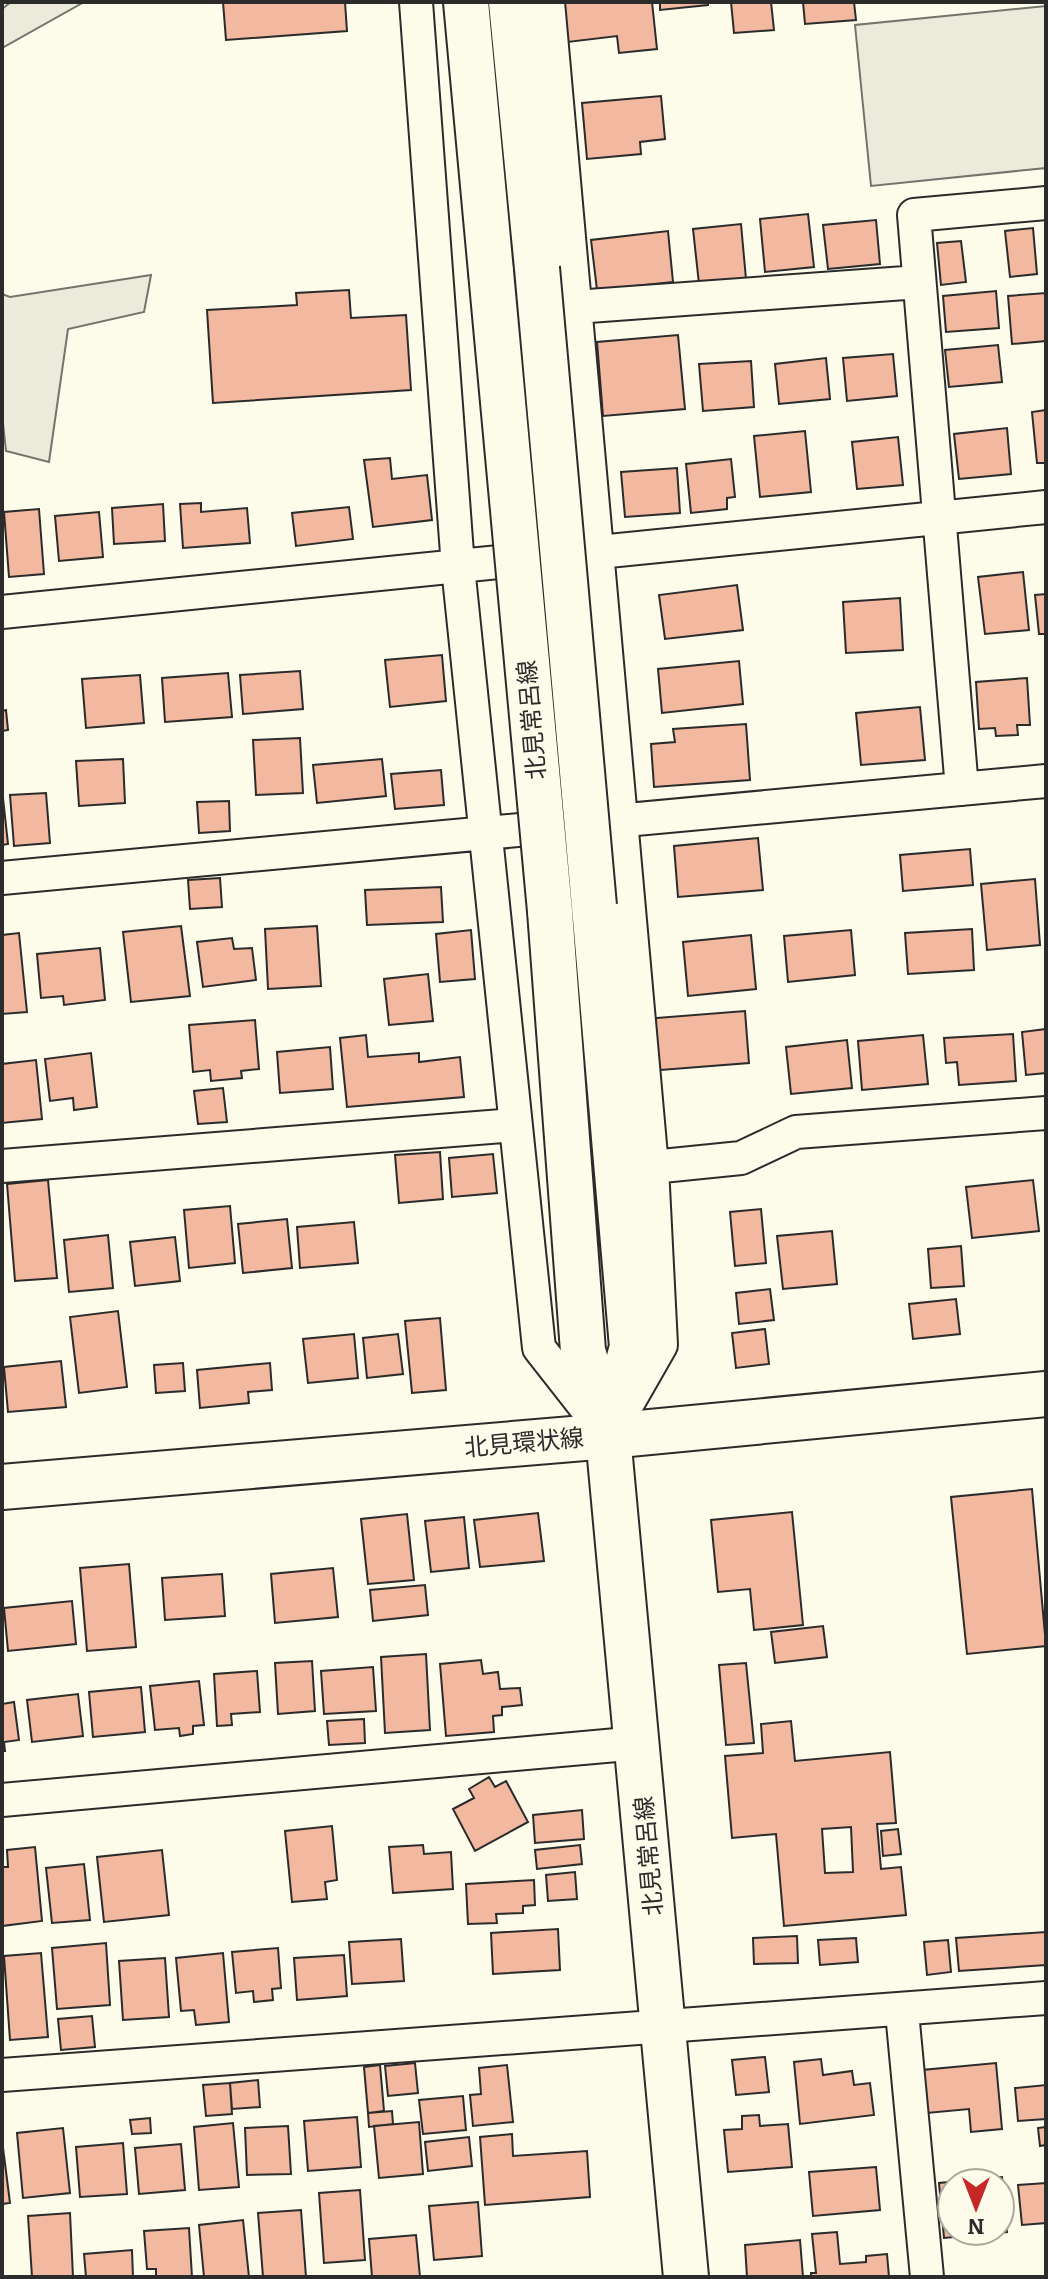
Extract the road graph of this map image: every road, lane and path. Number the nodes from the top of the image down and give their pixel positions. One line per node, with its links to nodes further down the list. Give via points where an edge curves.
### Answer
1 (416, 2): 11 (street)
2 (466, 2): 23 (main road, 北見常呂線, bridge, via 550,911 583,1351)
3 (511, 2): 23 (main road, 北見常呂線, bridge, via 632,1347)
4 (548, 2): 7 (street)
5 (1046, 203): 6 (street, via 914,215)
6 (919, 282): 7 (street); 9 (street)
7 (575, 307): 10 (street)
8 (1046, 507): 9 (street)
9 (938, 517): 10 (street); 14 (street)
10 (597, 550): 11 (street); 15 (street)
11 (458, 567): 12 (street); 16 (street)
12 (2, 612)
13 (1046, 781): 14 (street)
14 (962, 789): 15 (street)
15 (623, 820): 16 (street); 21 (street)
16 (484, 834): 17 (street); 19 (street)
17 (2, 878)
18 (1046, 1113): 21 (street, via 796,1132 741,1158)
19 (515, 1125): 20 (street); 23 (street, via 539,1348)
20 (2, 1166)
21 (652, 1167): 23 (street, via 661,1345)
22 (1046, 1394): 23 (main road, 北見環状線)
23 (608, 1436): 24 (main road, 北見環状線); 25 (main road, 北見常呂線)
24 (2, 1487)
25 (639, 1743): 26 (street); 29 (main road, 北見常呂線)
26 (2, 1800)
27 (1046, 1998): 28 (street)
28 (902, 2012): 29 (street); 32 (street)
29 (664, 2025): 30 (street); 31 (main road, 北見常呂線)
30 (2, 2075)
31 (686, 2277)
32 (927, 2277)

